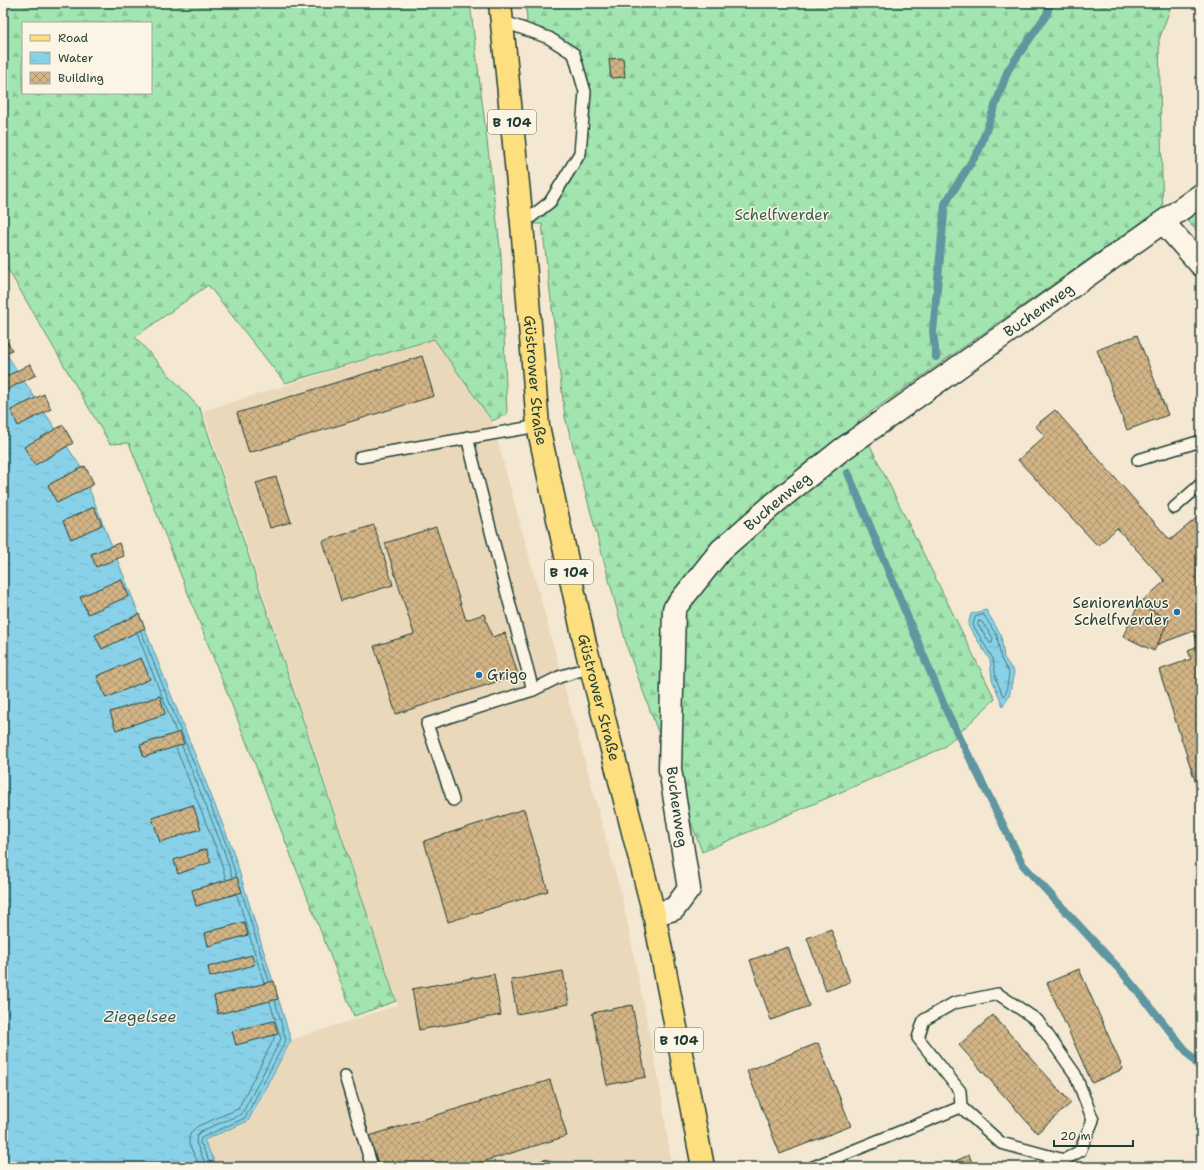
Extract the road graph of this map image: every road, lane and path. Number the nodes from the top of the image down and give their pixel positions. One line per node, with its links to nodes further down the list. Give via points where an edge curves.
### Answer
1 (501, 12): 4 (main road, Güstrower Straße / B 104); 4 (lane, Güstrower Straße, via 574,54 585,92 580,153 550,202)
2 (1201, 195): 3 (street, Buchenweg)
3 (1163, 222): 5 (street); 16 (street, Buchenweg, via 840,451 721,550 674,609 670,769 689,889 674,909)
4 (522, 224): 6 (main road, Güstrower Straße / B 104)
5 (1201, 265)
6 (538, 426): 7 (lane); 13 (main road, Güstrower Straße / B 104)
7 (467, 437): 9 (lane); 14 (lane)
8 (1201, 441): 10 (lane)
9 (360, 457)
10 (1138, 460)
11 (1201, 484): 12 (lane)
12 (1174, 508)
13 (592, 667): 14 (lane, via 559,677); 16 (main road, Güstrower Straße / B 104)
14 (533, 690): 15 (lane, via 427,724)
15 (452, 800)
16 (654, 914): 20 (main road, Güstrower Straße / B 104)
17 (345, 1076): 19 (lane)
18 (961, 1107): 18 (lane, via 1001,1143 1064,1160 1080,1151 1093,1120 1075,1074 1037,1020 998,994 954,1003 924,1020 918,1038 960,1090); 21 (lane)
19 (372, 1167)
20 (703, 1167)
21 (813, 1167)

